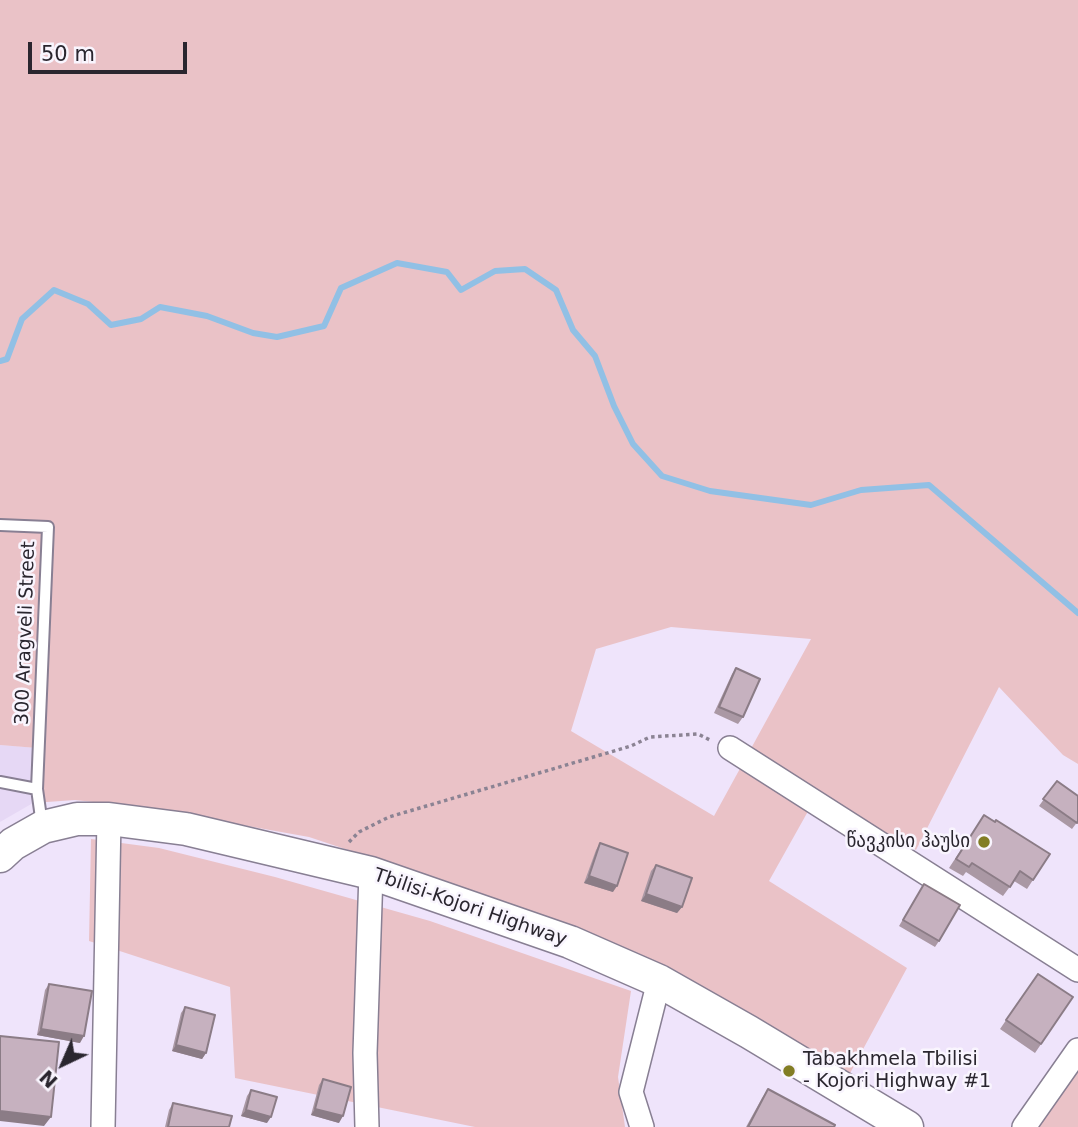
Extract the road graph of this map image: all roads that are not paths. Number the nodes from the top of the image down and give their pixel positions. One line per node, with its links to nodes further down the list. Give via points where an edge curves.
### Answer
1 (0, 525): 4 (lane, 300 Aragveli Street, via 48,527)
2 (730, 748): 9 (street)
3 (0, 782): 4 (lane)
4 (37, 789): 6 (lane)
5 (109, 819): 6 (main road, Tbilisi-Kojori Highway, via 77,819); 8 (main road, Tbilisi-Kojori Highway, via 186,829); 12 (street)
6 (43, 827): 7 (main road, Tbilisi-Kojori Highway)
7 (0, 856)
8 (371, 873): 10 (main road, Tbilisi-Kojori Highway, via 570,942); 13 (street)
9 (1078, 970)
10 (659, 981): 14 (street, via 631,1092); 15 (main road, Tbilisi-Kojori Highway)
11 (1078, 1050): 16 (street)
12 (103, 1127)
13 (367, 1127)
14 (642, 1127)
15 (907, 1127)
16 (1024, 1127)

